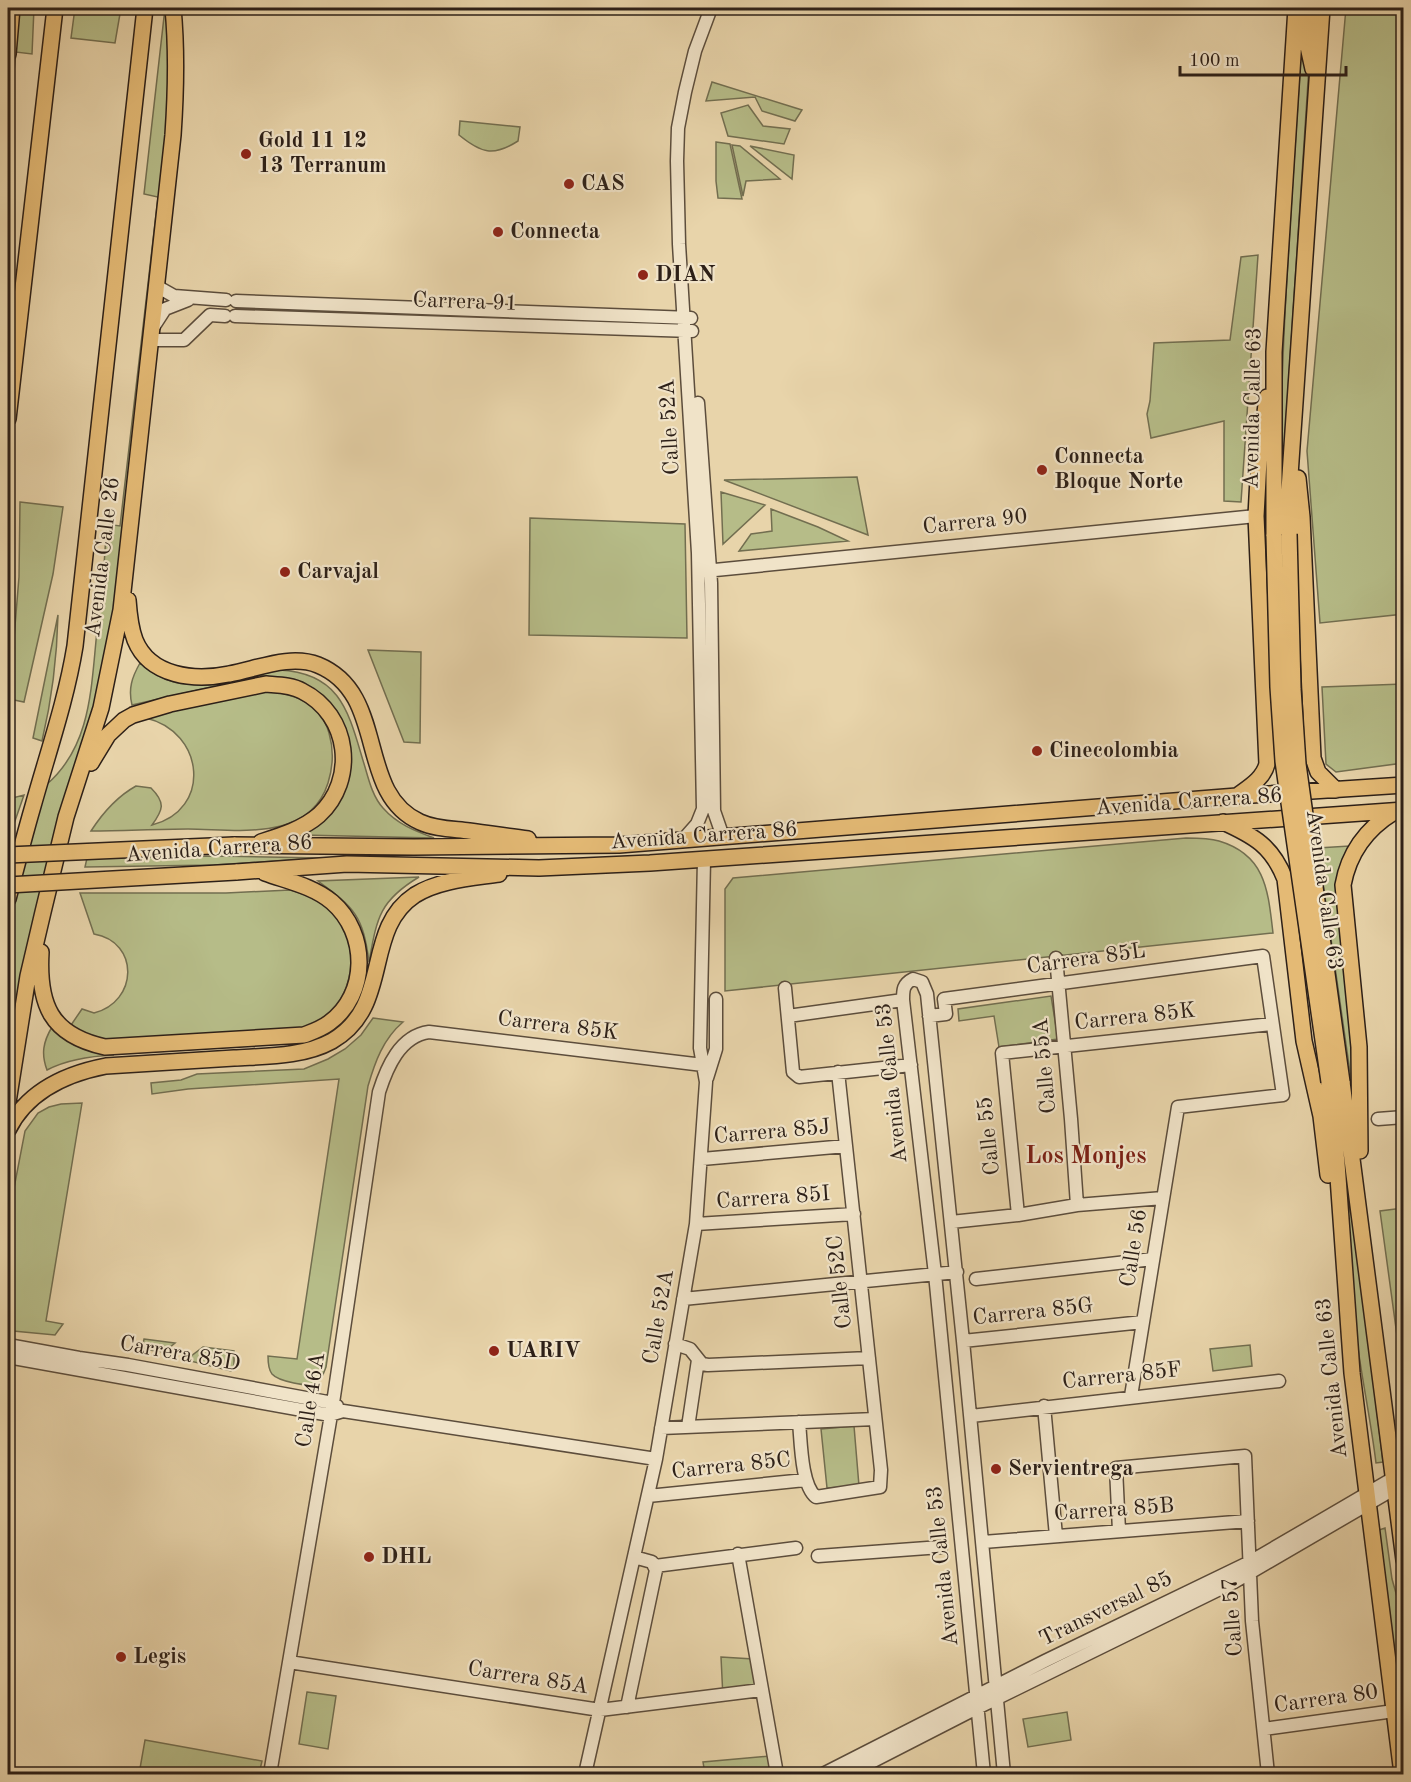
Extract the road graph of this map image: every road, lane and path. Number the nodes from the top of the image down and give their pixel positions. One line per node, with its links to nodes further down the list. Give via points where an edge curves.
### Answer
1 (12, 8): 10 (main road)
2 (55, 8): 20 (main road)
3 (145, 8): 41 (main road, Avenida Calle 26, via 75,646 57,727)
4 (173, 8): 12 (main road, Avenida Calle 26, via 176,93)
5 (711, 8): 16 (street, Calle 52A, via 695,51 678,128 677,174)
6 (717, 8): 16 (street, Calle 52A, via 691,91 684,139)
7 (1296, 8): 19 (main road, Avenida Calle 63)
8 (1309, 8): 11 (main road, via 1307,42)
9 (1322, 8): 11 (main road, Avenida Calle 63)
10 (8, 54)
11 (1317, 87): 21 (main road, Avenida Calle 63)
12 (158, 287): 13 (street, Carrera 91, via 171,296); 18 (main road, Avenida Calle 26)
13 (193, 299): 14 (street, Carrera 91); 18 (street, Carrera 91, via 165,309)
14 (211, 300): 15 (street); 16 (street, Carrera 91)
15 (210, 315): 17 (street, Carrera 91); 18 (street, via 184,340)
16 (688, 317): 17 (street, Calle 52A)
17 (689, 331): 24 (street, Calle 52A)
18 (152, 333): 25 (main road, Avenida Calle 26)
19 (1274, 352): 22 (main road, via 1260,441); 23 (main road, Avenida Calle 63)
20 (8, 419)
21 (1293, 434): 23 (main road, Avenida Calle 63); 27 (main road, via 1302,517 1313,758 1318,772)
22 (1256, 516): 24 (street, Carrera 90); 28 (main road, via 1267,764 1264,774)
23 (1282, 535): 58 (main road, Avenida Calle 63, bridge, via 1278,687 1283,761)
24 (704, 571): 32 (street, Calle 52A, via 714,811); 33 (street, Calle 52A, via 703,809 697,824)
25 (126, 572): 30 (main road, Avenida Calle 26, via 101,708); 35 (main road, via 135,640 159,668 193,677 226,675 297,661 318,665 352,690 386,788 398,806 413,818 436,828)
26 (1404, 785): 27 (main road, Avenida Carrera 86)
27 (1336, 790): 28 (main road, Avenida Carrera 86)
28 (1237, 796): 32 (main road, Avenida Carrera 86)
29 (1401, 810): 31 (main road, Avenida Carrera 86); 71 (main road, via 1380,820 1364,836 1349,862 1343,885 1359,1047)
30 (66, 817): 34 (main road, via 101,744 124,720 144,710 266,684 302,690 321,704 340,737 344,768 338,789 318,815 289,832); 42 (main road, Avenida Calle 26)
31 (1222, 821): 37 (main road, Avenida Carrera 86); 72 (main road, via 1265,846 1285,879 1304,1041 1321,1116)
32 (723, 837): 33 (main road, Avenida Carrera 86)
33 (682, 841): 35 (main road, Avenida Carrera 86)
34 (242, 845): 35 (main road, Avenida Carrera 86); 36 (main road, Avenida Carrera 86, bridge)
35 (578, 847)
36 (8, 855)
37 (704, 860): 38 (main road, Avenida Carrera 86); 54 (street, Calle 52A, via 700,1048)
38 (539, 868): 39 (main road, Avenida Carrera 86, via 347,864); 62 (main road, via 462,879 415,895 384,935 373,987 358,1019 331,1042 292,1054 85,1070 41,1091 22,1107)
39 (259, 871): 40 (main road, Avenida Carrera 86, bridge); 42 (main road, via 319,893 341,911 355,933 358,980 351,997 329,1023 304,1035 105,1047 77,1039 53,1019 43,997)
40 (8, 885)
41 (8, 899)
42 (43, 912): 59 (main road, Avenida Calle 26, via 28,976)
43 (1056, 958): 44 (street, Calle 55A)
44 (1059, 984): 49 (street, Carrera 85L, via 945,999 946,1014); 50 (street, Carrera 85L, via 1263,956); 52 (street, Calle 55A)
45 (785, 988): 48 (street)
46 (716, 999): 57 (street, via 716,1049)
47 (903, 1000): 48 (street); 49 (street, Avenida Calle 53, via 903,988 908,981 922,982); 55 (street, Avenida Calle 53)
48 (788, 1016): 56 (street, via 795,1075)
49 (929, 1016): 69 (street, Avenida Calle 53)
50 (1272, 1024): 52 (street, Carrera 85K); 65 (street, Calle 56, via 1283,1095 1178,1107)
51 (410, 1040): 54 (street, Carrera 85K, via 418,1033 429,1032); 89 (street, Calle 46A, via 398,1050 379,1092)
52 (1065, 1046): 53 (street, Carrera 85K); 66 (street, Calle 55A)
53 (1002, 1053): 68 (street, Calle 55)
54 (703, 1065): 57 (street, Calle 52A)
55 (911, 1065): 56 (street); 75 (street, Avenida Calle 53)
56 (838, 1072): 63 (street, Calle 52C)
57 (706, 1082): 64 (street, Calle 52A)
58 (1335, 1082): 71 (main road, Avenida Calle 63); 72 (main road, Avenida Calle 63)
59 (8, 1102)
60 (1404, 1117): 61 (street)
61 (1378, 1119)
62 (8, 1130)
63 (846, 1146): 64 (street, Carrera 85J); 67 (street, Calle 52C)
64 (702, 1159): 70 (street, Calle 52A)
65 (1163, 1198): 66 (street); 73 (street, Calle 56)
66 (1077, 1205): 68 (street)
67 (854, 1214): 70 (street, Carrera 85I); 77 (street, Calle 52C)
68 (1018, 1215): 69 (street)
69 (951, 1222): 74 (street, Avenida Calle 53)
70 (696, 1224): 78 (street, Calle 52A)
71 (1364, 1241): 97 (main road, Avenida Calle 63)
72 (1342, 1249): 100 (main road, Avenida Calle 63)
73 (1154, 1258): 76 (street); 79 (street, Calle 56)
74 (957, 1272): 75 (street); 80 (street, Avenida Calle 53)
75 (935, 1274): 77 (street); 116 (street, Avenida Calle 53)
76 (976, 1279)
77 (861, 1281): 78 (street); 84 (street, Calle 52C)
78 (683, 1299): 81 (street, Calle 52A)
79 (1143, 1322): 80 (street, Carrera 85G); 87 (street, Calle 56)
80 (963, 1341): 90 (street, Avenida Calle 53)
81 (675, 1344): 85 (street, via 690,1349); 94 (street, Calle 52A)
82 (8, 1345): 89 (street, Carrera 85D, via 128,1365)
83 (8, 1357): 89 (street, Carrera 85D)
84 (869, 1358): 85 (street, via 708,1365); 91 (street, Calle 52C)
85 (698, 1360): 93 (street)
86 (1279, 1381): 87 (street, Carrera 85F)
87 (1131, 1396): 88 (street, Carrera 85F)
88 (1044, 1406): 90 (street, Carrera 85F); 103 (street)
89 (335, 1409): 95 (street, Carrera 85D); 113 (street, Calle 46A)
90 (971, 1416): 104 (street, Avenida Calle 53)
91 (875, 1419): 92 (street); 98 (street, Calle 52C)
92 (799, 1422): 93 (street); 96 (street)
93 (687, 1427): 94 (street)
94 (661, 1428): 95 (street, Calle 52A)
95 (656, 1459): 99 (street, Calle 52A)
96 (806, 1480): 98 (street, Carrera 85C, via 816,1497); 99 (street, Carrera 85C)
97 (1399, 1481): 100 (street, Transversal 85); 110 (main road, Avenida Calle 63)
98 (880, 1487)
99 (648, 1496): 109 (street, Calle 52A)
100 (1368, 1500): 112 (street, Transversal 85); 119 (main road, Avenida Calle 63)
101 (1248, 1521): 102 (street, Carrera 85B); 102 (street, Calle 57, via 1245,1456 1116,1467); 112 (street, Calle 57)
102 (1119, 1531): 103 (street, Carrera 85B)
103 (1056, 1536): 104 (street, Carrera 85B)
104 (983, 1542): 115 (street, Avenida Calle 53)
105 (941, 1547): 108 (street)
106 (796, 1548): 107 (street)
107 (738, 1554): 111 (street); 114 (street)
108 (818, 1556)
109 (634, 1557): 111 (street); 118 (street, Calle 52A)
110 (1404, 1560)
111 (655, 1566): 117 (street)
112 (1250, 1567): 115 (street, Transversal 85, via 1114,1642); 120 (street, Calle 57)
113 (290, 1662): 118 (street, Carrera 85A); 123 (street, Calle 46A)
114 (761, 1690): 117 (street, Carrera 85A); 125 (street)
115 (997, 1692): 116 (street, Transversal 85); 128 (street, Avenida Calle 53)
116 (977, 1702): 121 (street, Transversal 85); 122 (street, Transversal 85); 127 (street, Avenida Calle 53)
117 (627, 1707): 118 (street, Carrera 85A)
118 (600, 1710): 124 (street, Calle 52A)
119 (1394, 1712): 120 (street, Carrera 80); 130 (main road, Avenida Calle 63)
120 (1264, 1729): 129 (street, Calle 57)
121 (862, 1771): 122 (street, Transversal 85)
122 (843, 1772): 126 (street, Transversal 85)
123 (270, 1774)
124 (585, 1774)
125 (777, 1774)
126 (823, 1774)
127 (984, 1774)
128 (1004, 1774)
129 (1268, 1774)
130 (1402, 1774)

